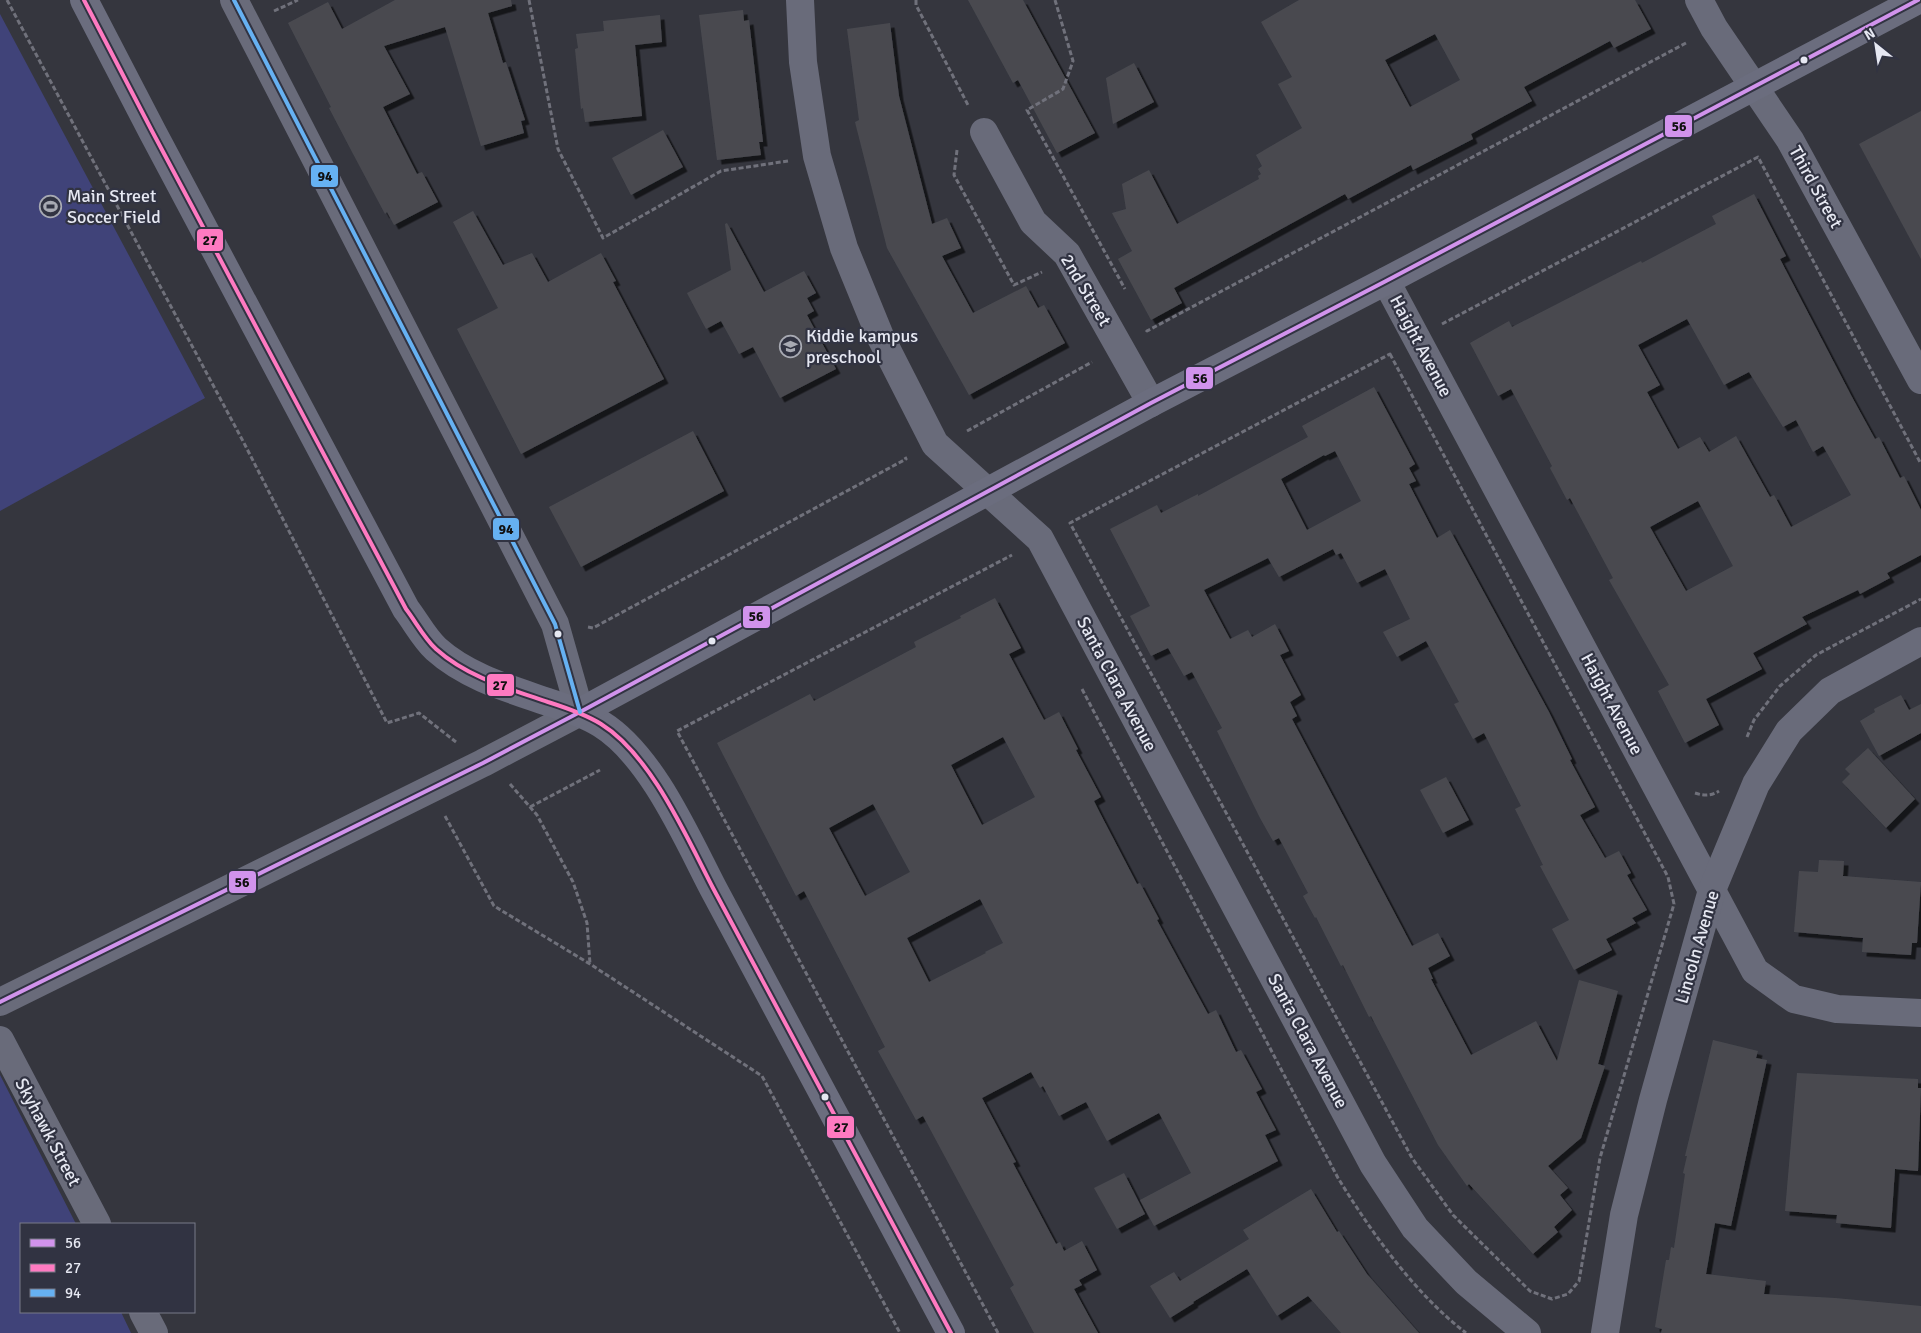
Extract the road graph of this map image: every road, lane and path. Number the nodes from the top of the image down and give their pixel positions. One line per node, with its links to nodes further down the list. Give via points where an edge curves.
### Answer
1 (7, 0): 36 (path, via 244,443 387,723)
2 (84, 0): 35 (street, via 406,609 435,648 468,670 504,687)
3 (298, 0): 10 (path)
4 (529, 0): 16 (path, via 558,149 603,238 721,171)
5 (800, 0): 29 (street, Santa Clara Avenue, via 804,62 817,156 844,248 880,336 935,444)
6 (916, 0): 13 (path)
7 (1055, 0): 20 (path, via 1073,61 1063,89 1027,110)
8 (1699, 0): 12 (street, Third Street, via 1714,28)
9 (1918, 0): 12 (street)
10 (247, 5): 35 (street, via 555,624)
11 (1682, 35): 21 (path, via 1686,43 1652,62 1147,331)
12 (1755, 87): 19 (street); 24 (street, Third Street, via 1790,140)
13 (978, 123): 25 (street, 2nd Street, via 1033,222 1067,254)
14 (958, 142): 18 (path, via 954,175 1014,285)
15 (787, 151): 16 (path)
16 (788, 161): 17 (path)
17 (791, 170)
18 (1049, 268)
19 (1386, 281): 25 (street); 44 (street, Haight Avenue)
20 (1126, 292)
21 (1143, 323)
22 (1441, 325): 28 (path, via 1758,157)
23 (1097, 359): 26 (path)
24 (1921, 380)
25 (1151, 403): 29 (street)
26 (959, 436)
27 (902, 451): 33 (path, via 906,459 898,464 593,628)
28 (1921, 464)
29 (986, 491): 35 (street); 55 (street, Santa Clara Avenue, via 1040,539 1373,1164 1415,1228 1466,1282)
30 (1070, 523): 30 (path, via 1412,1158 1453,1214 1530,1291 1552,1299 1568,1294 1579,1281 1600,1158 1674,904 1668,877 1390,354)
31 (1012, 554): 54 (path, via 677,731)
32 (1921, 599): 37 (path, via 1816,655 1780,686 1754,720)
33 (581, 625)
34 (1921, 641): 44 (street, Lincoln Avenue, via 1830,691 1789,730 1756,784)
35 (580, 712): 46 (street); 53 (street, via 601,724 635,752 678,819)
36 (418, 713)
37 (1743, 745)
38 (600, 770): 42 (path)
39 (508, 782): 42 (path)
40 (1724, 786): 41 (path, via 1710,795)
41 (1694, 792)
42 (530, 807): 45 (path, via 573,882 587,923)
43 (441, 809): 45 (path, via 494,906)
44 (1712, 890): 47 (street, Haight Avenue, via 1755,971 1794,999 1837,1009); 56 (street, Lincoln Avenue, via 1652,1100 1624,1215)
45 (590, 964): 52 (path, via 762,1076)
46 (0, 1002)
47 (1921, 1013)
48 (0, 1040): 49 (street, Skyhawk Street)
49 (96, 1223)
50 (144, 1313): 51 (street)
51 (154, 1333)
52 (900, 1333)
53 (951, 1333)
54 (998, 1333)
55 (1528, 1333)
56 (1605, 1333)

